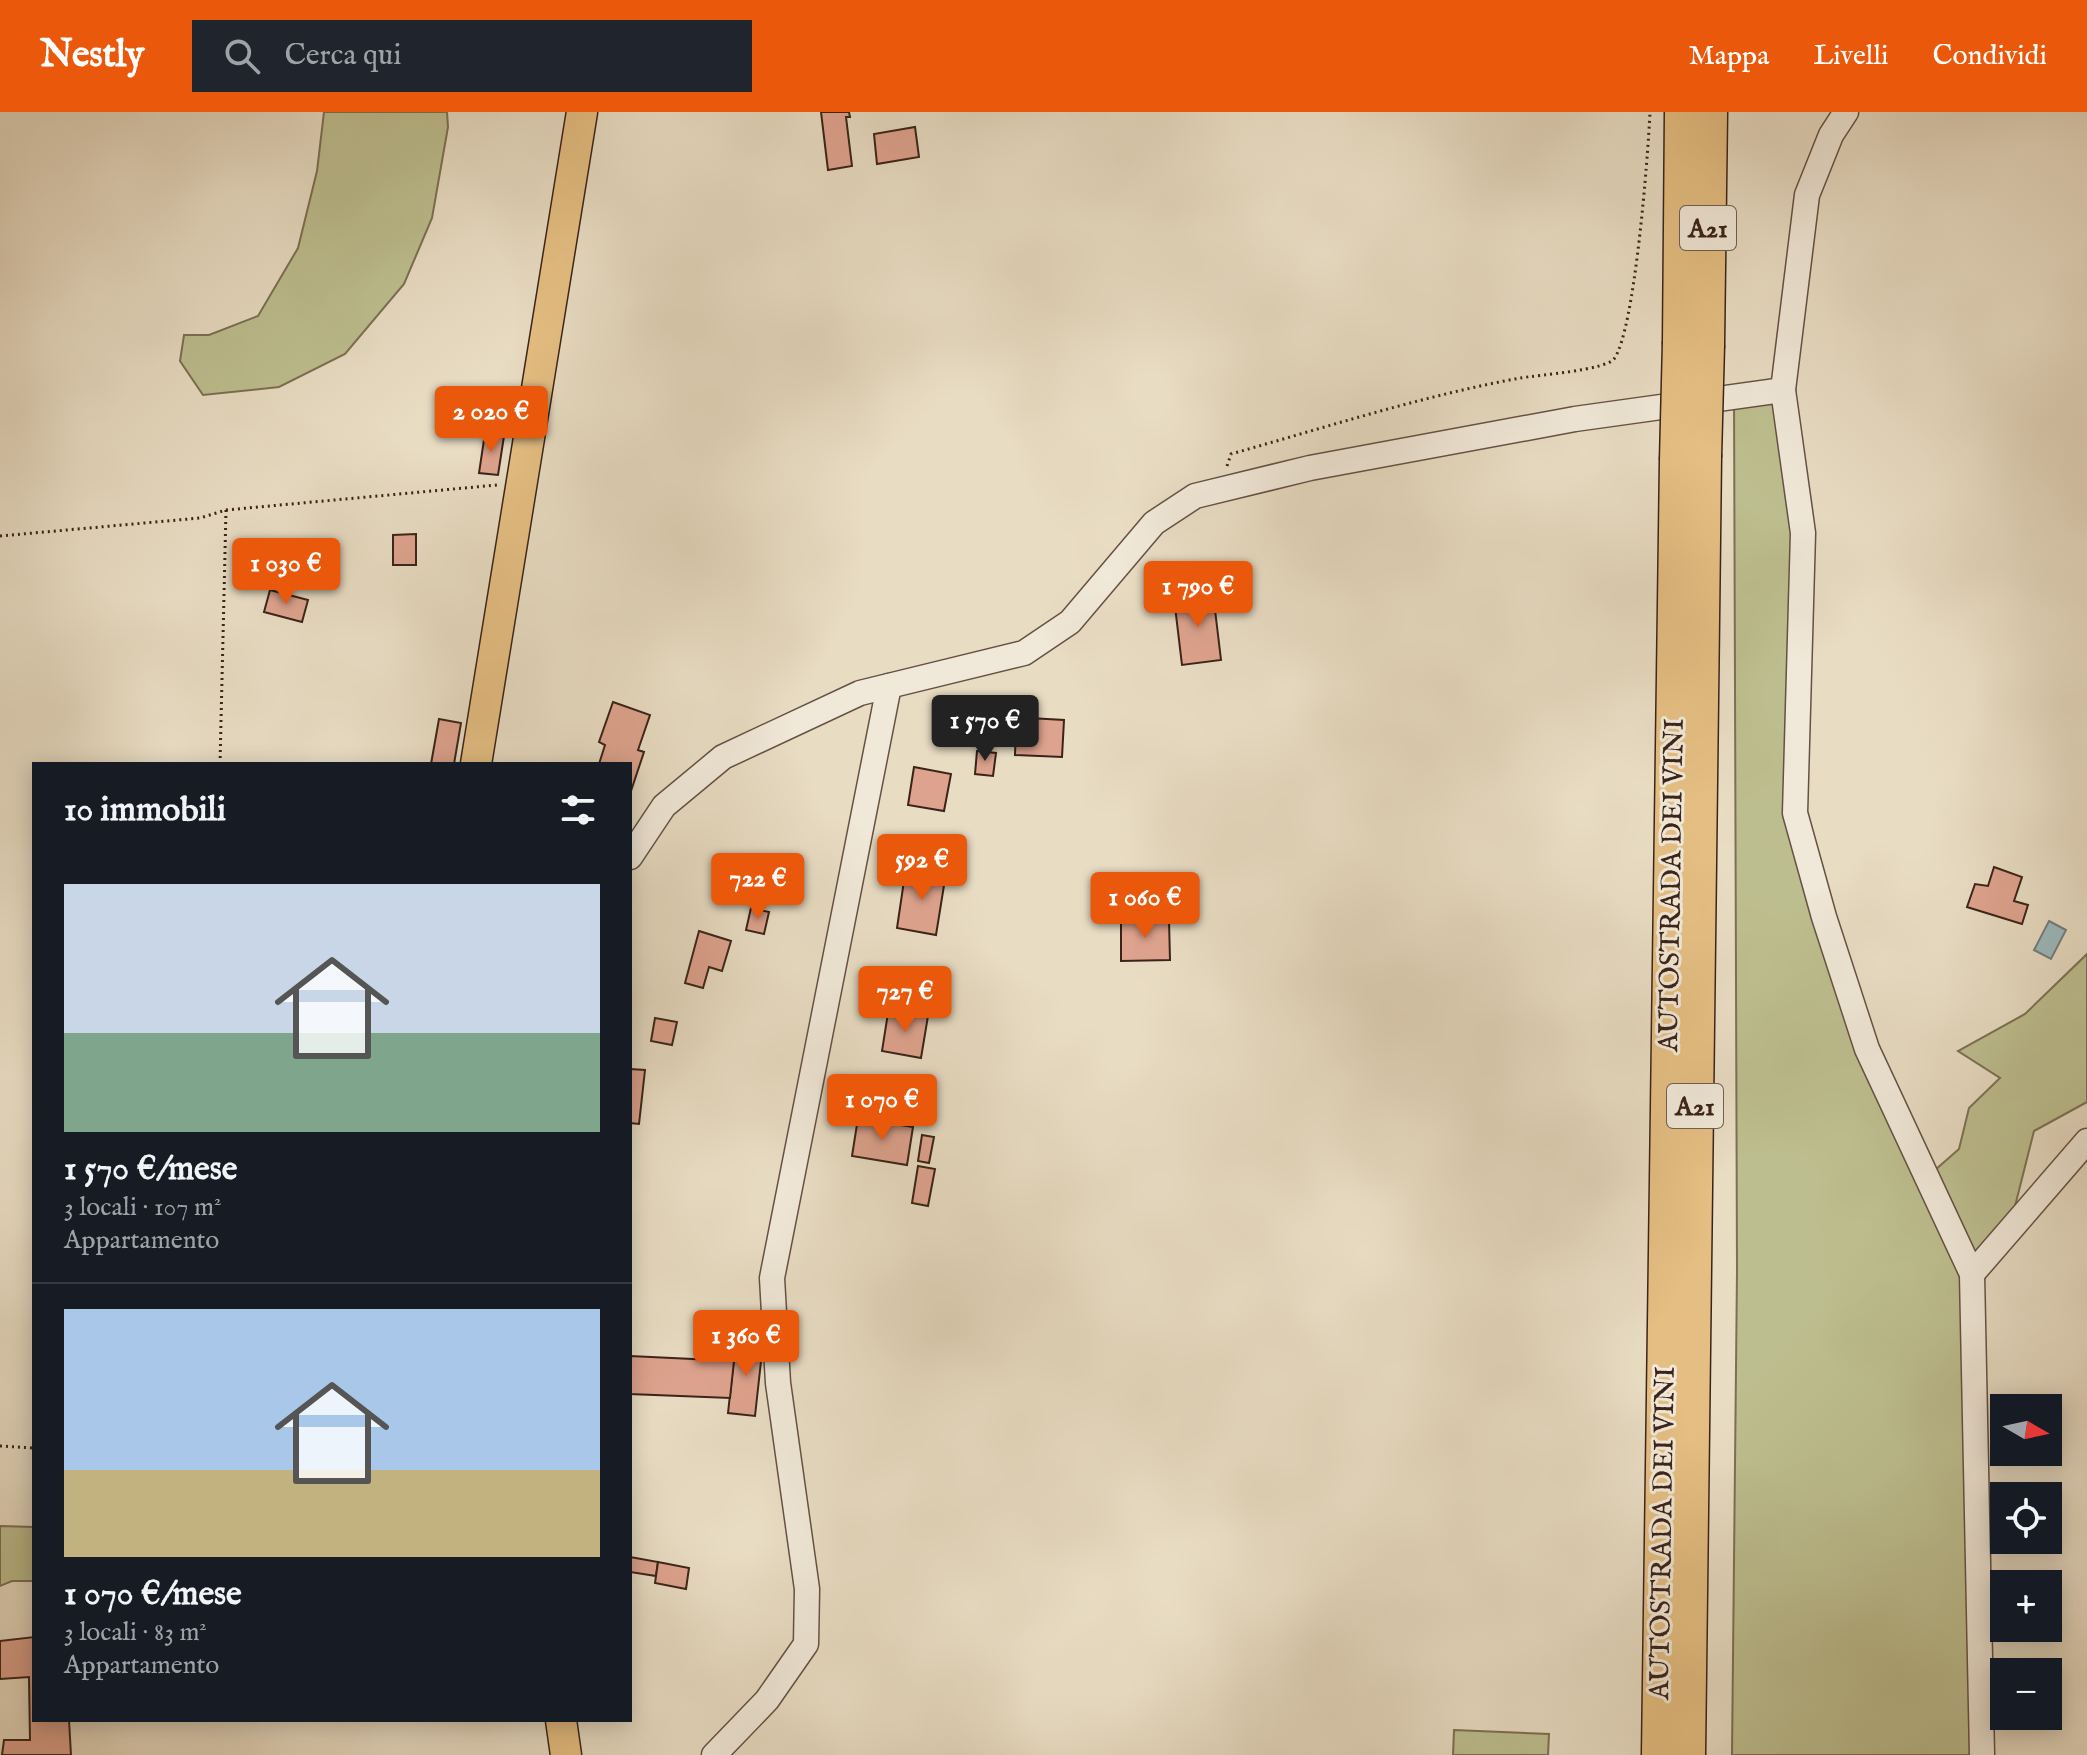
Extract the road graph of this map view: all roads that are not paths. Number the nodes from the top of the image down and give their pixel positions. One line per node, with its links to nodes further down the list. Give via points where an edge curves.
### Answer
1 (582, 112): 9 (main road)
2 (1682, 112): 5 (highway, AUTOSTRADA DEI VINI / A21)
3 (1710, 112): 5 (highway, AUTOSTRADA DEI VINI / A21)
4 (1846, 112): 6 (street, via 1807,195)
5 (1693, 343): 7 (highway, AUTOSTRADA DEI VINI / A21, bridge)
6 (1783, 390): 8 (street, via 1575,419 1310,468 1195,496 1154,523 1070,622 1024,653); 12 (street, via 1803,533 1795,813 1867,1049)
7 (1691, 459): 16 (highway, AUTOSTRADA DEI VINI / A21); 17 (highway, AUTOSTRADA DEI VINI / A21)
8 (889, 686): 10 (street, via 860,693 723,757 664,806); 15 (street, via 772,1278 778,1383 807,1589 806,1644 752,1718)
9 (476, 762)
10 (632, 854)
11 (2087, 1141): 12 (street)
12 (1972, 1274): 18 (street)
13 (561, 1722): 14 (main road)
14 (566, 1755)
15 (714, 1755)
16 (1659, 1755)
17 (1688, 1755)
18 (1982, 1755)

